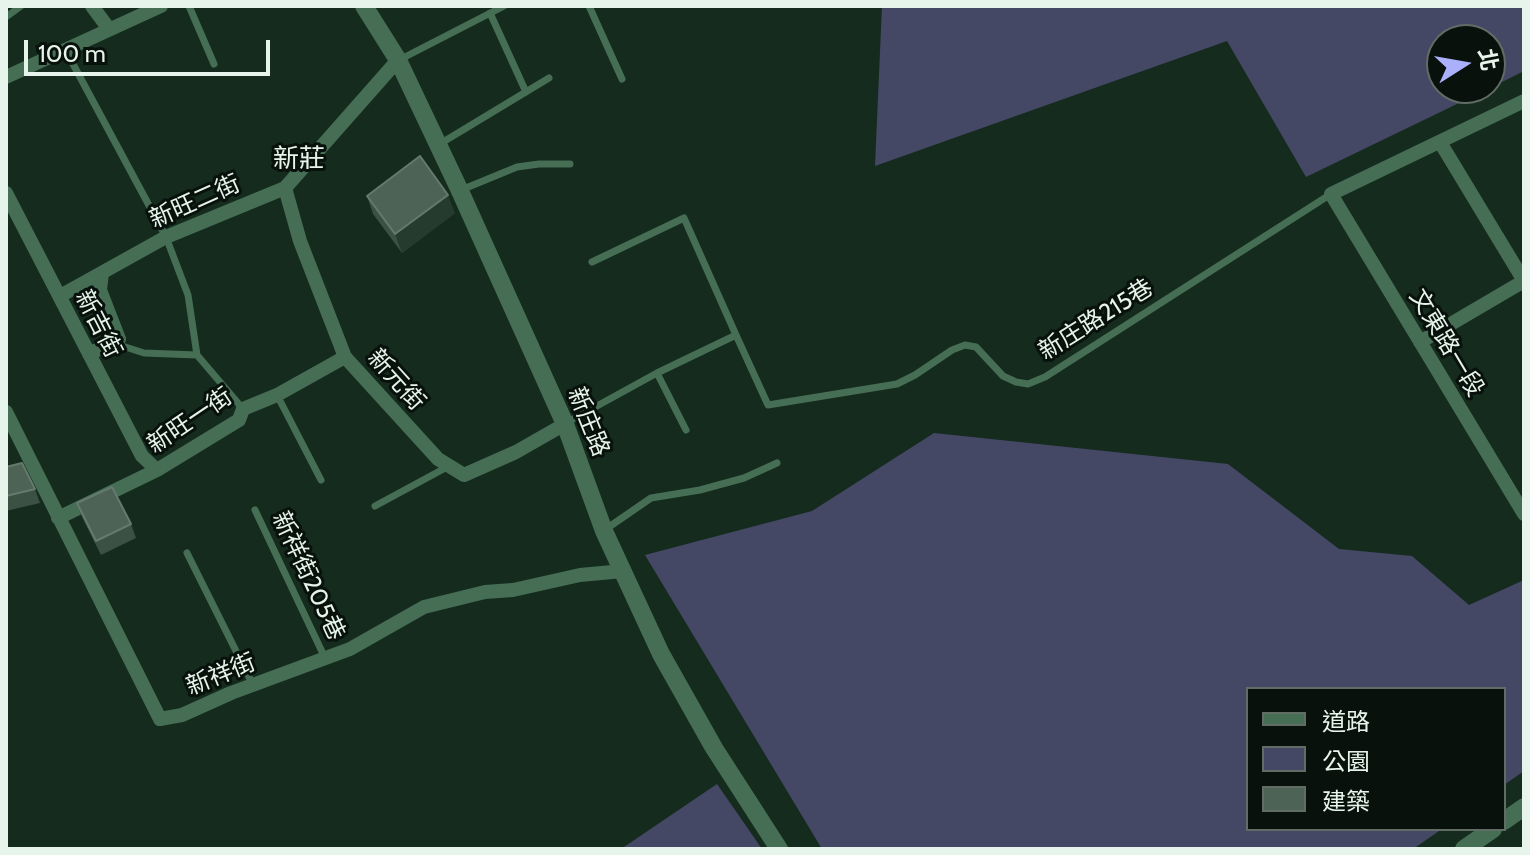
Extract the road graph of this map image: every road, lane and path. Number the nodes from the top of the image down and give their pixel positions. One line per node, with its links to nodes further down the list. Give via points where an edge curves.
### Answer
1 (21, 6): 9 (lane)
2 (92, 6): 10 (street)
3 (161, 6): 10 (street)
4 (189, 6): 13 (lane)
5 (364, 6): 12 (street, 新庄路)
6 (504, 6): 8 (lane)
7 (589, 6): 16 (lane)
8 (490, 13): 12 (lane); 17 (lane)
9 (6, 17)
10 (109, 29): 11 (street)
11 (66, 51): 14 (street); 26 (lane)
12 (398, 60): 20 (street, 新庄路); 22 (street, 新旺二街)
13 (214, 64)
14 (6, 77)
15 (549, 78): 17 (lane)
16 (622, 79)
17 (526, 92): 20 (lane)
18 (1524, 101): 19 (street)
19 (1440, 142): 25 (street); 29 (street)
20 (438, 146): 23 (street, 新庄路)
21 (570, 164): 23 (lane, via 517,167)
22 (285, 188): 26 (street, 新旺二街); 36 (street, 新元街)
23 (460, 191): 41 (street, 新庄路)
24 (6, 193): 30 (street, 新吉街)
25 (1331, 194): 31 (lane, 新庄路215巷, via 1028,384 1003,376 976,347 965,345 897,384 768,405); 32 (street, 文東路一段)
26 (166, 237): 28 (street, 新旺二街); 35 (lane, via 188,295)
27 (592, 262): 31 (lane, via 684,218)
28 (102, 273): 30 (street, 新旺二街); 33 (street, via 100,290 119,339)
29 (1524, 281): 32 (street)
30 (60, 296): 34 (street, 新吉街)
31 (736, 335): 37 (lane)
32 (1420, 342): 49 (street, 文東路一段)
33 (112, 343): 34 (street); 35 (lane, via 144,353)
34 (89, 354): 45 (street, 新吉街, via 142,456)
35 (197, 355): 39 (lane)
36 (345, 357): 38 (street, 新旺一街); 44 (street, 新元街)
37 (657, 373): 41 (lane); 42 (lane)
38 (277, 395): 39 (street, 新旺一街); 46 (lane)
39 (243, 409): 45 (street, 新旺一街, via 239,420)
40 (6, 412): 50 (street, 新祥街)
41 (565, 424): 44 (street, via 464,475); 51 (street, 新庄路)
42 (686, 430)
43 (777, 463): 51 (lane, via 744,478 651,498)
44 (449, 466): 47 (lane)
45 (157, 470): 50 (street, 新旺一街)
46 (321, 480)
47 (375, 506)
48 (255, 510): 54 (lane, 新祥街205巷)
49 (1524, 514)
50 (58, 518): 55 (street, 新祥街, via 160,719)
51 (604, 531): 53 (street, 新庄路)
52 (187, 553): 55 (lane)
53 (623, 571): 54 (street, 新祥街, via 424,607); 59 (street, 新庄路, via 661,654)
54 (325, 658): 55 (street, 新祥街)
55 (253, 685)
56 (1524, 807): 57 (street)
57 (1506, 820)
58 (1490, 831): 60 (street)
59 (779, 849)
60 (1464, 849)

